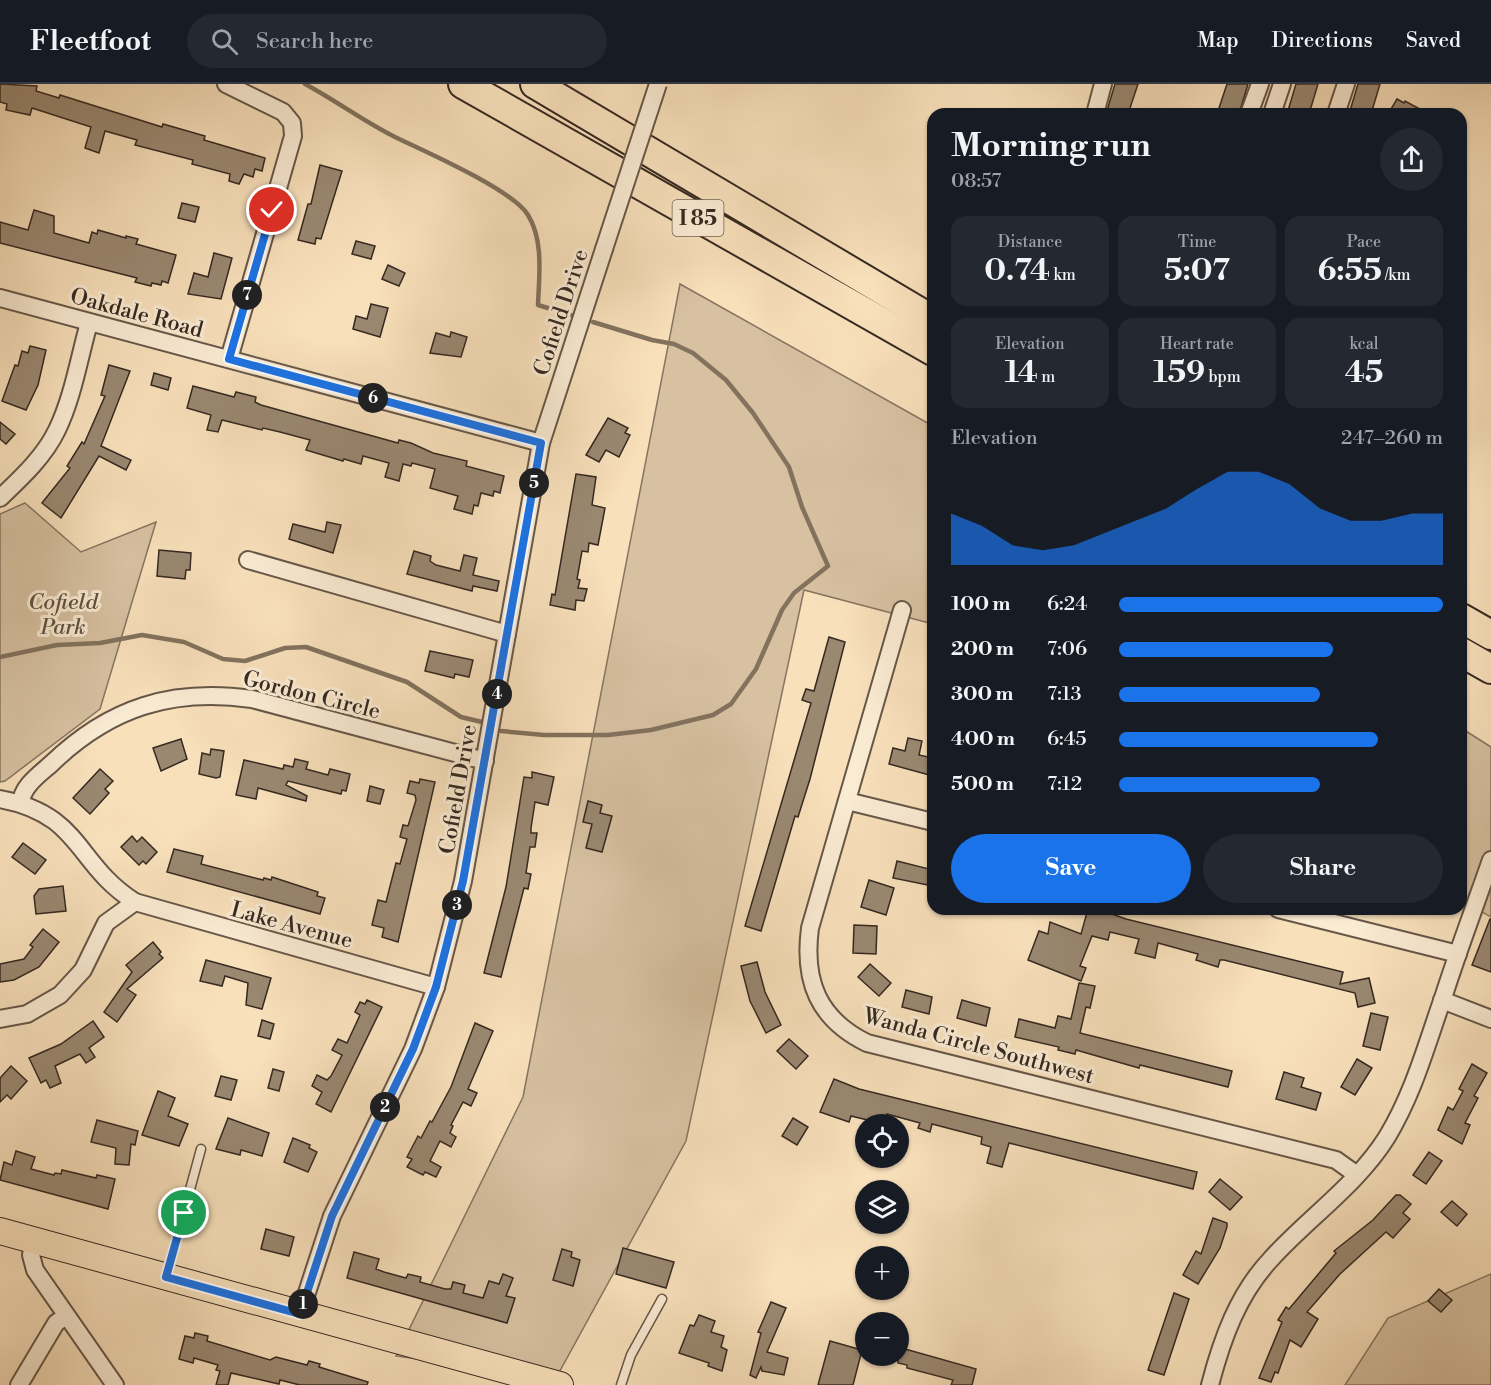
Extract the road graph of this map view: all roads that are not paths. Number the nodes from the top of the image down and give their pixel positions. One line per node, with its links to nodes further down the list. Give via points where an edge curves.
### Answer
1 (226, 84): 17 (street, via 283,112 292,123 293,135)
2 (463, 84): 16 (highway, I 85)
3 (535, 84): 14 (highway, I 85)
4 (658, 84): 18 (street, Cofield Drive, bridge)
5 (1103, 84): 9 (street)
6 (1260, 84): 10 (street)
7 (1282, 84): 11 (street)
8 (1346, 84): 12 (street)
9 (1097, 108)
10 (1251, 108)
11 (1274, 108)
12 (1338, 108)
13 (0, 298): 15 (street, Oakdale Road)
14 (927, 316)
15 (89, 323): 17 (street, Oakdale Road); 19 (street, via 56,432 34,465)
16 (927, 348)
17 (229, 359): 18 (street, Oakdale Road)
18 (541, 443): 23 (street, Cofield Drive)
19 (0, 498)
20 (248, 560): 23 (street)
21 (902, 610): 29 (street, Wanda Circle Southwest)
22 (1467, 621): 24 (highway)
23 (507, 634): 27 (street, Cofield Drive)
24 (1491, 635)
25 (1467, 655): 26 (highway)
26 (1491, 669)
27 (485, 761): 30 (street, Gordon Circle, via 252,699 187,696 138,706 92,729 30,783); 36 (street, Cofield Drive, via 463,881)
28 (0, 799): 30 (street)
29 (847, 801): 31 (street); 41 (street, Wanda Circle Southwest, via 810,928 807,952 816,993 828,1015 845,1032 867,1043 1336,1161)
30 (21, 803): 33 (street, via 64,826 104,878)
31 (927, 821)
32 (1491, 860): 35 (street)
33 (135, 902): 36 (street, Lake Avenue); 38 (street, via 106,923 83,970 60,995 27,1014)
34 (1302, 915): 35 (street)
35 (1458, 954): 37 (street)
36 (436, 987): 46 (street, Cofield Drive, via 413,1049 332,1216)
37 (1442, 1000): 39 (street); 41 (street, via 1408,1100)
38 (0, 1019)
39 (1491, 1019)
40 (201, 1149): 44 (lane)
41 (1357, 1175): 52 (street, via 1270,1259 1250,1286 1235,1312)
42 (0, 1231): 43 (main road)
43 (33, 1240): 44 (main road); 47 (street, via 34,1270)
44 (166, 1277): 46 (main road)
45 (662, 1299): 51 (lane, via 631,1355)
46 (300, 1314): 48 (main road)
47 (66, 1316): 49 (street, via 56,1323); 50 (street)
48 (555, 1383)
49 (19, 1385)
50 (115, 1385)
51 (621, 1385)
52 (1210, 1385)

